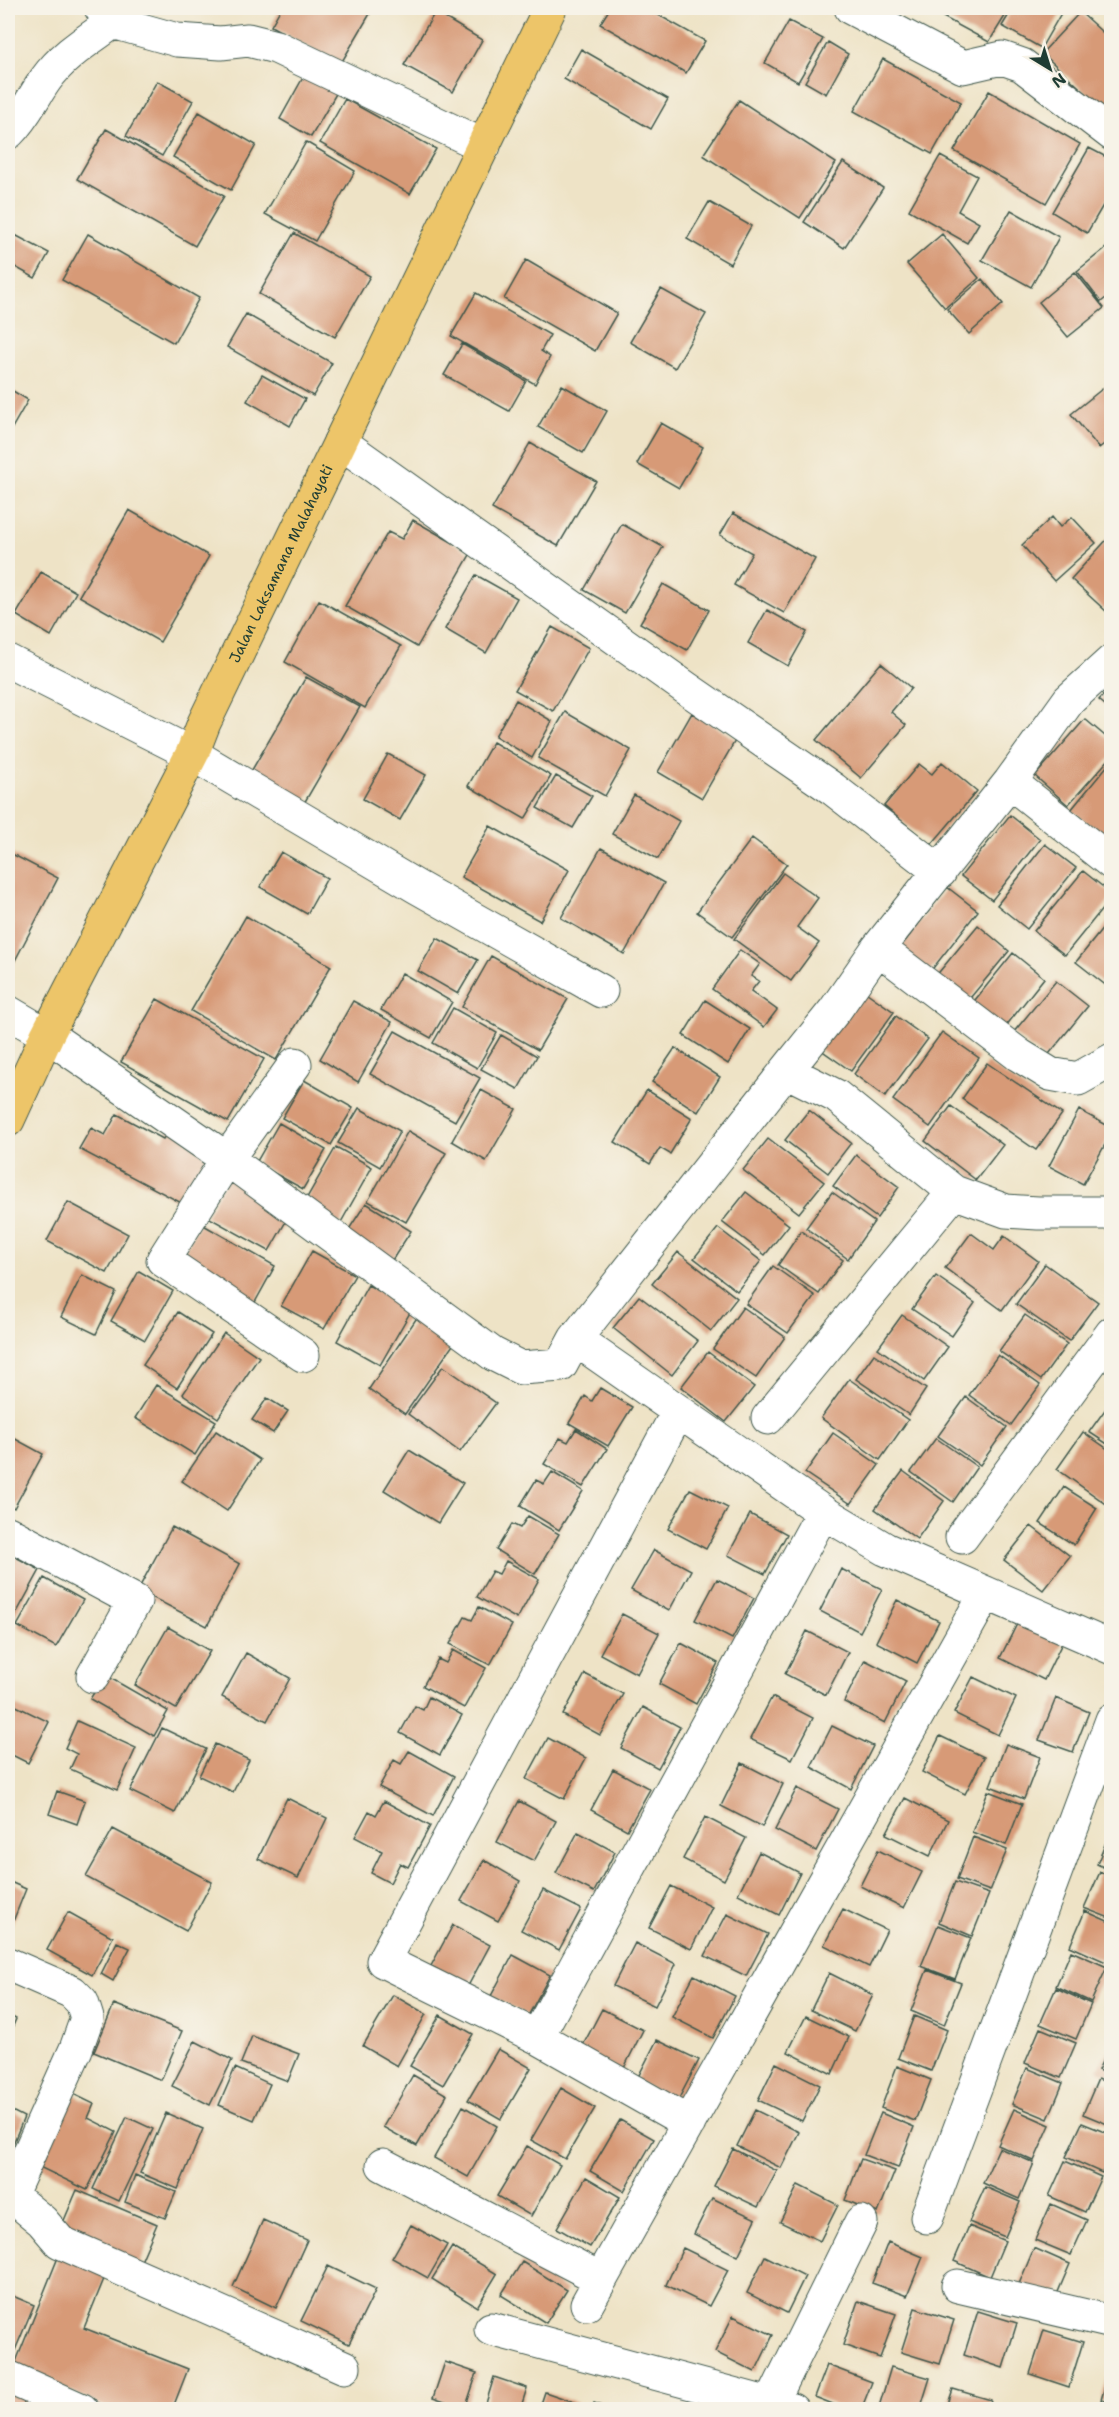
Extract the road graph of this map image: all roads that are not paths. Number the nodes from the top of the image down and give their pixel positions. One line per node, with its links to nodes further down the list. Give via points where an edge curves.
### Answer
1 (550, 8): 6 (highway, Jalan Laksamana Malahayati)
2 (851, 8): 5 (street, via 963,67 1002,58 1022,65)
3 (107, 15): 4 (street, via 58,64); 6 (street, via 177,40 248,40 276,47)
4 (9, 132)
5 (1112, 134)
6 (484, 146): 7 (highway, Jalan Laksamana Malahayati)
7 (340, 442): 10 (highway, Jalan Laksamana Malahayati); 13 (street, via 833,789)
8 (8, 661): 10 (street)
9 (1112, 661): 11 (street, via 1069,700)
10 (192, 754): 15 (street); 17 (highway, Jalan Laksamana Malahayati)
11 (1010, 782): 12 (street); 13 (street)
12 (1112, 863)
13 (940, 872): 14 (street)
14 (878, 948): 18 (street, via 1050,1074 1078,1079); 20 (street)
15 (601, 991)
16 (8, 1012): 17 (street)
17 (47, 1035): 21 (highway, Jalan Laksamana Malahayati); 22 (street)
18 (1112, 1060)
19 (295, 1064): 22 (street)
20 (786, 1071): 23 (street, via 836,1096); 26 (street)
21 (8, 1120)
22 (226, 1159): 26 (street, via 493,1354 521,1368 561,1365); 27 (street, via 163,1260)
23 (954, 1192): 24 (street, via 1006,1211); 29 (street)
24 (1112, 1213)
25 (1112, 1333): 32 (street)
26 (576, 1339): 28 (street)
27 (303, 1355)
28 (678, 1412): 30 (street); 38 (street, via 383,1961)
29 (768, 1418)
30 (823, 1512): 33 (street, via 885,1549); 38 (street)
31 (8, 1533): 35 (street, via 133,1602)
32 (963, 1537)
33 (986, 1593): 34 (street); 39 (street)
34 (1112, 1648)
35 (93, 1676)
36 (1112, 1720): 42 (street)
37 (8, 1964): 41 (street, via 72,1992 82,2002 87,2018)
38 (537, 2037): 39 (street)
39 (688, 2123): 40 (street, via 594,2291)
40 (383, 2165)
41 (9, 2194): 47 (street, via 60,2242)
42 (927, 2217)
43 (861, 2222): 49 (street)
44 (958, 2286): 45 (street)
45 (1112, 2322)
46 (491, 2330): 49 (street)
47 (344, 2367)
48 (8, 2377): 50 (street)
49 (777, 2407)
50 (82, 2409)

